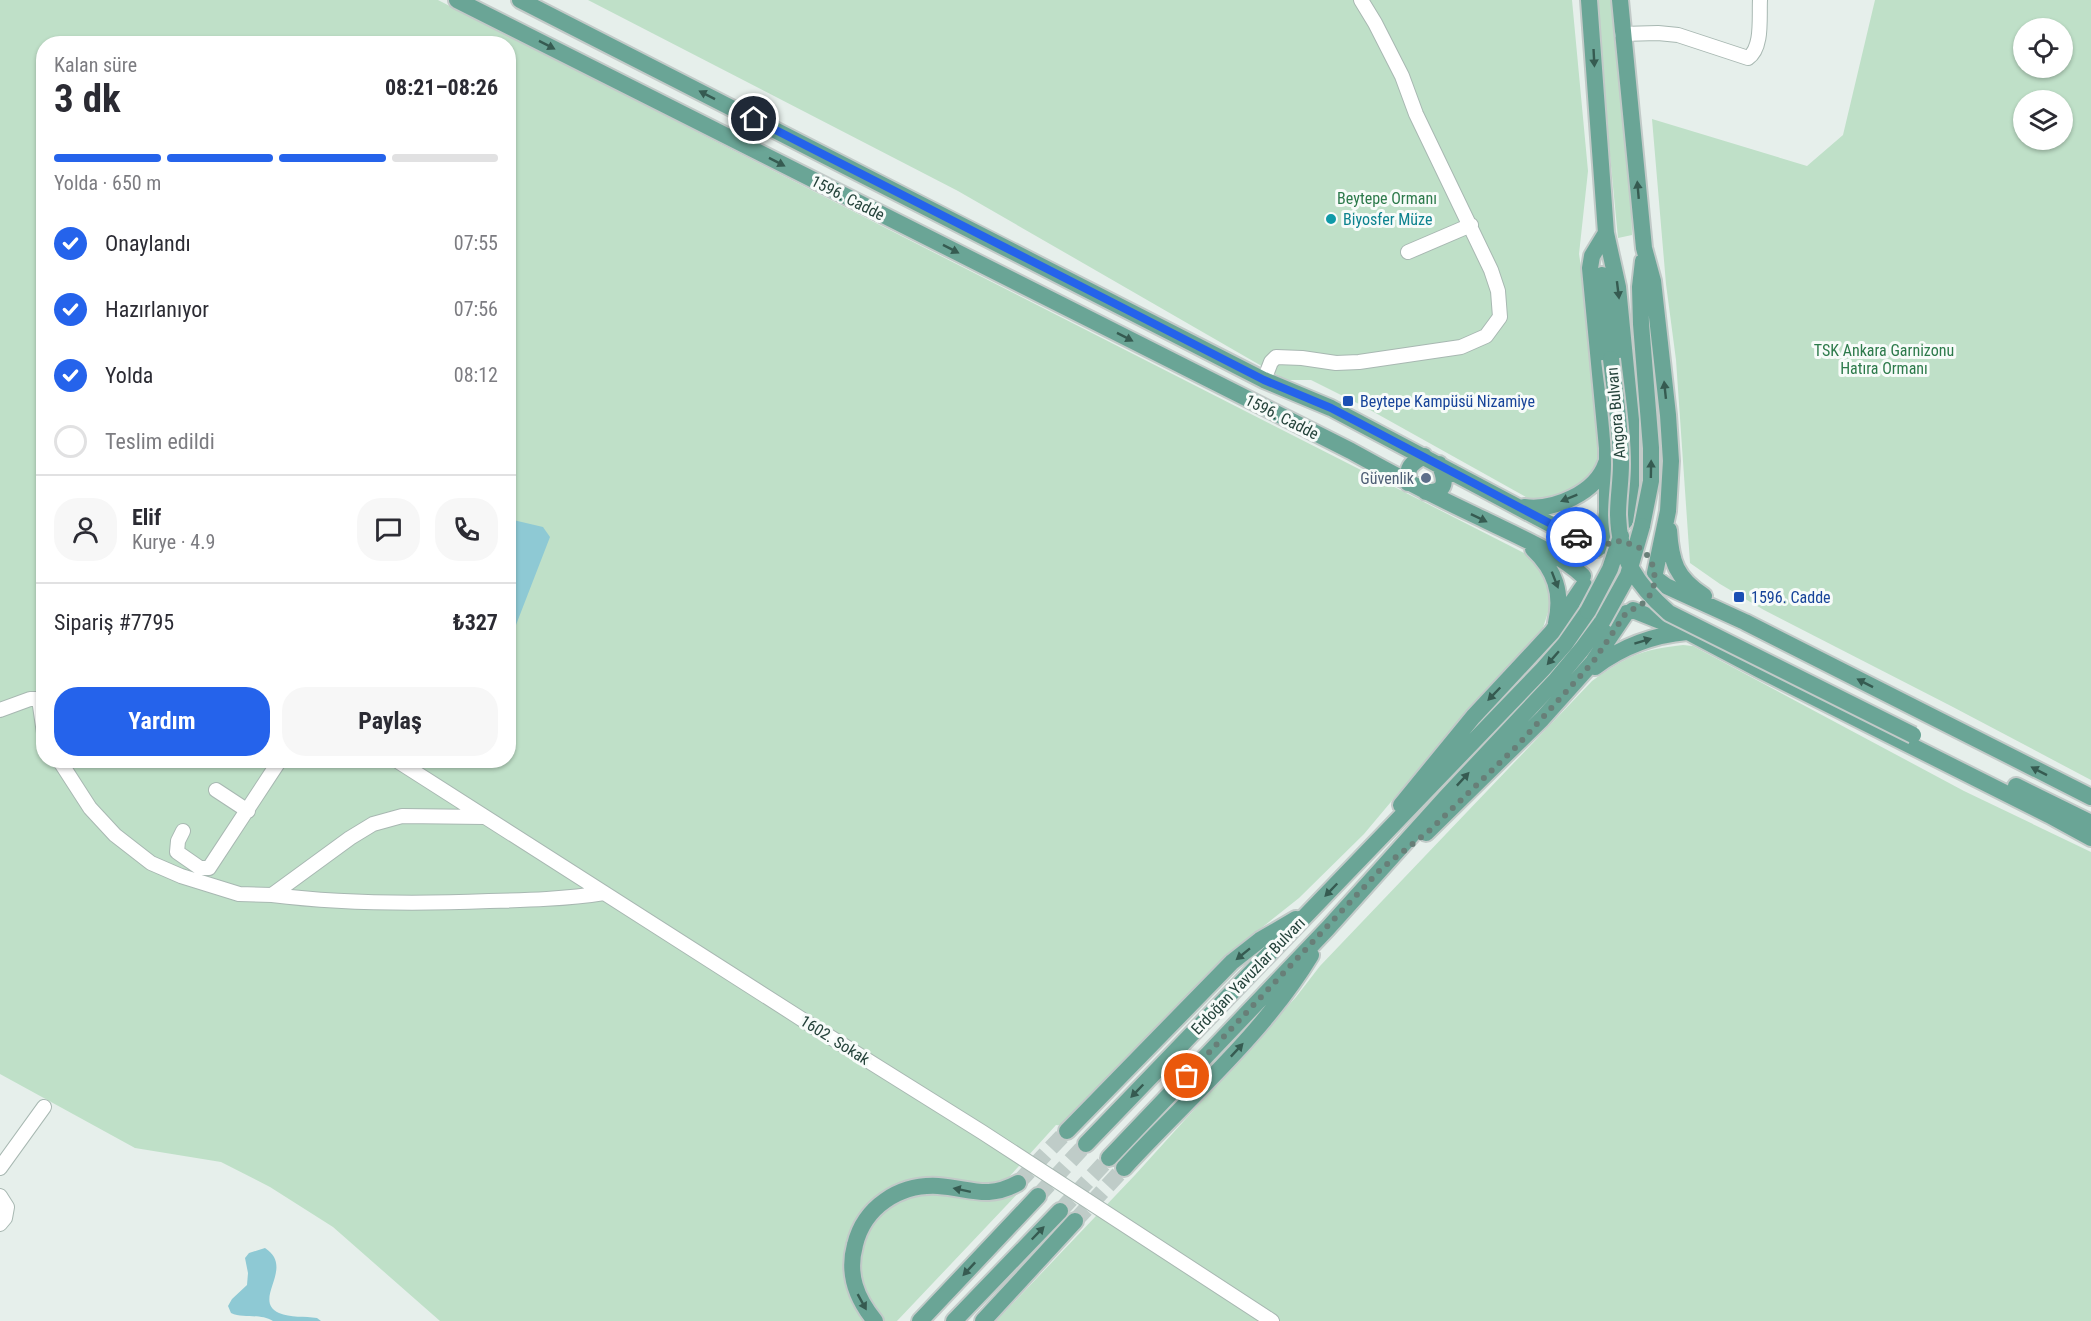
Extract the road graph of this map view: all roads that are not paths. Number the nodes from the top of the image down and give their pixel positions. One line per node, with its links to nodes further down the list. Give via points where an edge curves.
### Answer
1 (457, 0): 15 (main road, 1596. Cadde, one-way to 15)
2 (520, 0): 12 (main road, 1596. Cadde, one-way to 2)
3 (1361, 0): 8 (street, via 1402,76 1416,114)
4 (1589, 0): 9 (main road, Angora Bulvarı, one-way to 9)
5 (1620, 0): 7 (main road, Angora Bulvarı)
6 (1760, 0): 7 (street, via 1758,43 1755,54 1749,58 1678,35)
7 (1622, 34): 10 (main road, Angora Bulvarı, one-way to 7)
8 (1471, 225): 11 (street); 12 (street, via 1498,291 1500,317 1486,336 1461,347 1359,362 1276,357 1270,362)
9 (1606, 233): 14 (main road, Angora Bulvarı, via 1592,256 1590,268); 23 (main road, Angora Bulvarı, bridge, via 1601,263 1621,464 1620,537 1629,564); 24 (main road, Angora Bulvarı, one-way to 24, bridge, via 1618,287 1631,420 1630,485 1625,521 1610,569)
10 (1644, 248): 19 (main road, Angora Bulvarı, one-way to 10, via 1671,461 1668,415 1653,281); 26 (main road, Angora Bulvarı, one-way to 10, bridge, via 1628,575 1651,481 1652,448 1641,324)
11 (1408, 252)
12 (1264, 380): 13 (main road, 1596. Cadde, via 1331,408)
13 (1431, 460): 15 (main road, via 1411,464 1407,470); 16 (main road, via 1444,475 1443,485 1440,490); 17 (main road, 1596. Cadde)
14 (1606, 463): 17 (main road, one-way to 17, via 1596,483 1577,495 1548,507); 18 (main road, Angora Bulvarı)
15 (1408, 483): 16 (main road, 1596. Cadde)
16 (1426, 492): 20 (main road, 1596. Cadde, one-way to 20)
17 (1518, 506): 21 (main road, 1596. Cadde)
18 (1607, 513): 19 (main road, via 1615,527 1646,536); 21 (main road, Angora Bulvarı)
19 (1667, 517): 23 (main road, Angora Bulvarı); 27 (main road, via 1670,549 1682,579)
20 (1521, 538): 22 (main road, 1596. Cadde, via 1574,567); 28 (main road, one-way to 28, via 1546,562 1555,578 1559,606)
21 (1599, 547): 22 (main road, Angora Bulvarı, via 1587,561); 23 (main road, via 1612,542 1631,543 1647,555)
22 (1584, 580): 25 (main road, 1596. Cadde, via 1587,594 1601,608 1610,612); 28 (main road, Erdoğan Yavuzlar Bulvarı)
23 (1651, 580): 25 (main road, Erdoğan Yavuzlar Bulvarı, via 1653,590 1648,598); 27 (main road); 42 (main road, bridge, via 1669,613)
24 (1587, 611): 45 (main road, Erdoğan Yavuzlar Bulvarı, one-way to 45, via 1543,669)
25 (1629, 611): 29 (main road, 1596. Cadde); 32 (main road, Erdoğan Yavuzlar Bulvarı)
26 (1602, 622): 46 (main road, Erdoğan Yavuzlar Bulvarı, one-way to 26, via 1556,680)
27 (1745, 622): 30 (main road)
28 (1552, 632): 45 (main road, Erdoğan Yavuzlar Bulvarı, one-way to 45, via 1447,747)
29 (1688, 632): 31 (main road, 1596. Cadde); 32 (main road, one-way to 29, via 1632,644)
30 (1776, 638): 31 (main road, via 1764,636 1749,643 1748,651); 39 (main road, one-way to 30)
31 (1760, 670): 44 (main road, 1596. Cadde)
32 (1575, 682): 46 (main road, Erdoğan Yavuzlar Bulvarı, via 1452,810)
33 (36, 699): 34 (street)
34 (0, 710)
35 (64, 768): 48 (street, via 90,808 115,835 151,863 219,889)
36 (275, 768): 40 (street)
37 (408, 768): 41 (street, 1602. Sokak)
38 (216, 790): 40 (street)
39 (2091, 797)
40 (248, 811): 43 (street, via 209,868 200,868 177,852)
41 (485, 817): 47 (street, 1602. Sokak); 48 (street, via 402,816 373,824)
42 (2091, 823)
43 (183, 831)
44 (2091, 838)
45 (1360, 861): 49 (main road, Erdoğan Yavuzlar Bulvarı, one-way to 49)
46 (1381, 869): 50 (main road, Erdoğan Yavuzlar Bulvarı)
47 (604, 893): 48 (street, via 571,898 412,904); 67 (street, 1602. Sokak)
48 (272, 895)
49 (1310, 912): 52 (main road, one-way to 52, via 1260,940 1232,962); 53 (main road, Erdoğan Yavuzlar Bulvarı, one-way to 53)
50 (1328, 928): 54 (main road, Erdoğan Yavuzlar Bulvarı); 56 (main road, one-way to 50, via 1260,1025 1295,981)
51 (44, 1107): 55 (street)
52 (1067, 1131)
53 (1086, 1144)
54 (1109, 1158)
55 (0, 1168)
56 (1124, 1168)
57 (1018, 1183): 63 (main road, one-way to 63, via 992,1193 940,1186 919,1188 896,1194 878,1206 857,1235 851,1268 859,1297)
58 (0, 1196): 62 (street, via 7,1208)
59 (1038, 1196): 64 (main road, one-way to 64)
60 (1060, 1211): 65 (main road, one-way to 60)
61 (1075, 1221): 66 (main road)
62 (0, 1224)
63 (875, 1321)
64 (920, 1321)
65 (954, 1321)
66 (983, 1321)
67 (1272, 1321)

